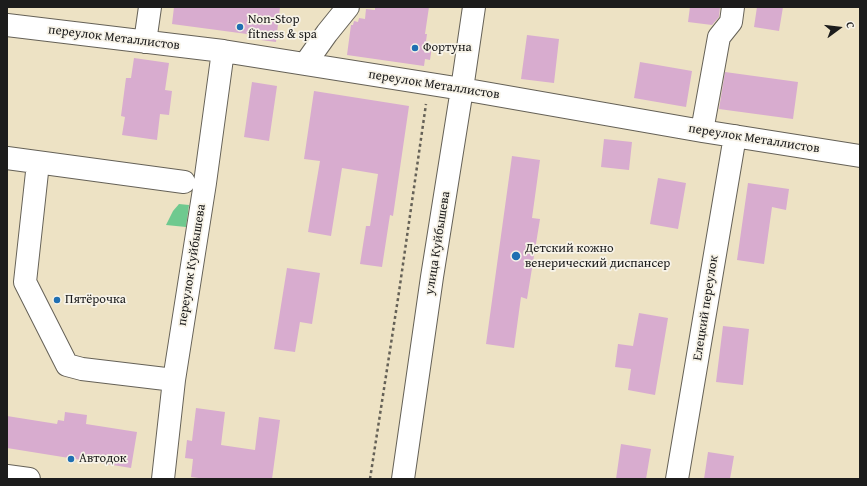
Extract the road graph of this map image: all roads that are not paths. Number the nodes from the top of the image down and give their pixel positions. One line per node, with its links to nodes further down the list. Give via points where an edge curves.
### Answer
1 (150, 7): 6 (street)
2 (348, 7): 8 (street)
3 (474, 7): 9 (street, улица Куйбышева)
4 (733, 7): 10 (street, via 731,22 719,37)
5 (7, 25): 6 (street, переулок Металлистов)
6 (145, 42): 7 (street, переулок Металлистов)
7 (224, 51): 8 (street, переулок Металлистов); 16 (street, переулок Куйбышева)
8 (306, 64): 9 (street, переулок Металлистов)
9 (462, 89): 10 (street, переулок Металлистов); 20 (street, улица Куйбышева)
10 (702, 131): 11 (street, переулок Металлистов)
11 (735, 136): 12 (street, переулок Металлистов); 21 (street, Елецкий переулок)
12 (860, 156)
13 (7, 158): 14 (street)
14 (38, 162): 15 (street); 16 (street, via 24,282 67,365)
15 (184, 182)
16 (174, 380): 19 (street, переулок Куйбышева)
17 (7, 476): 18 (street)
18 (29, 479)
19 (163, 479)
20 (403, 479)
21 (678, 479)

